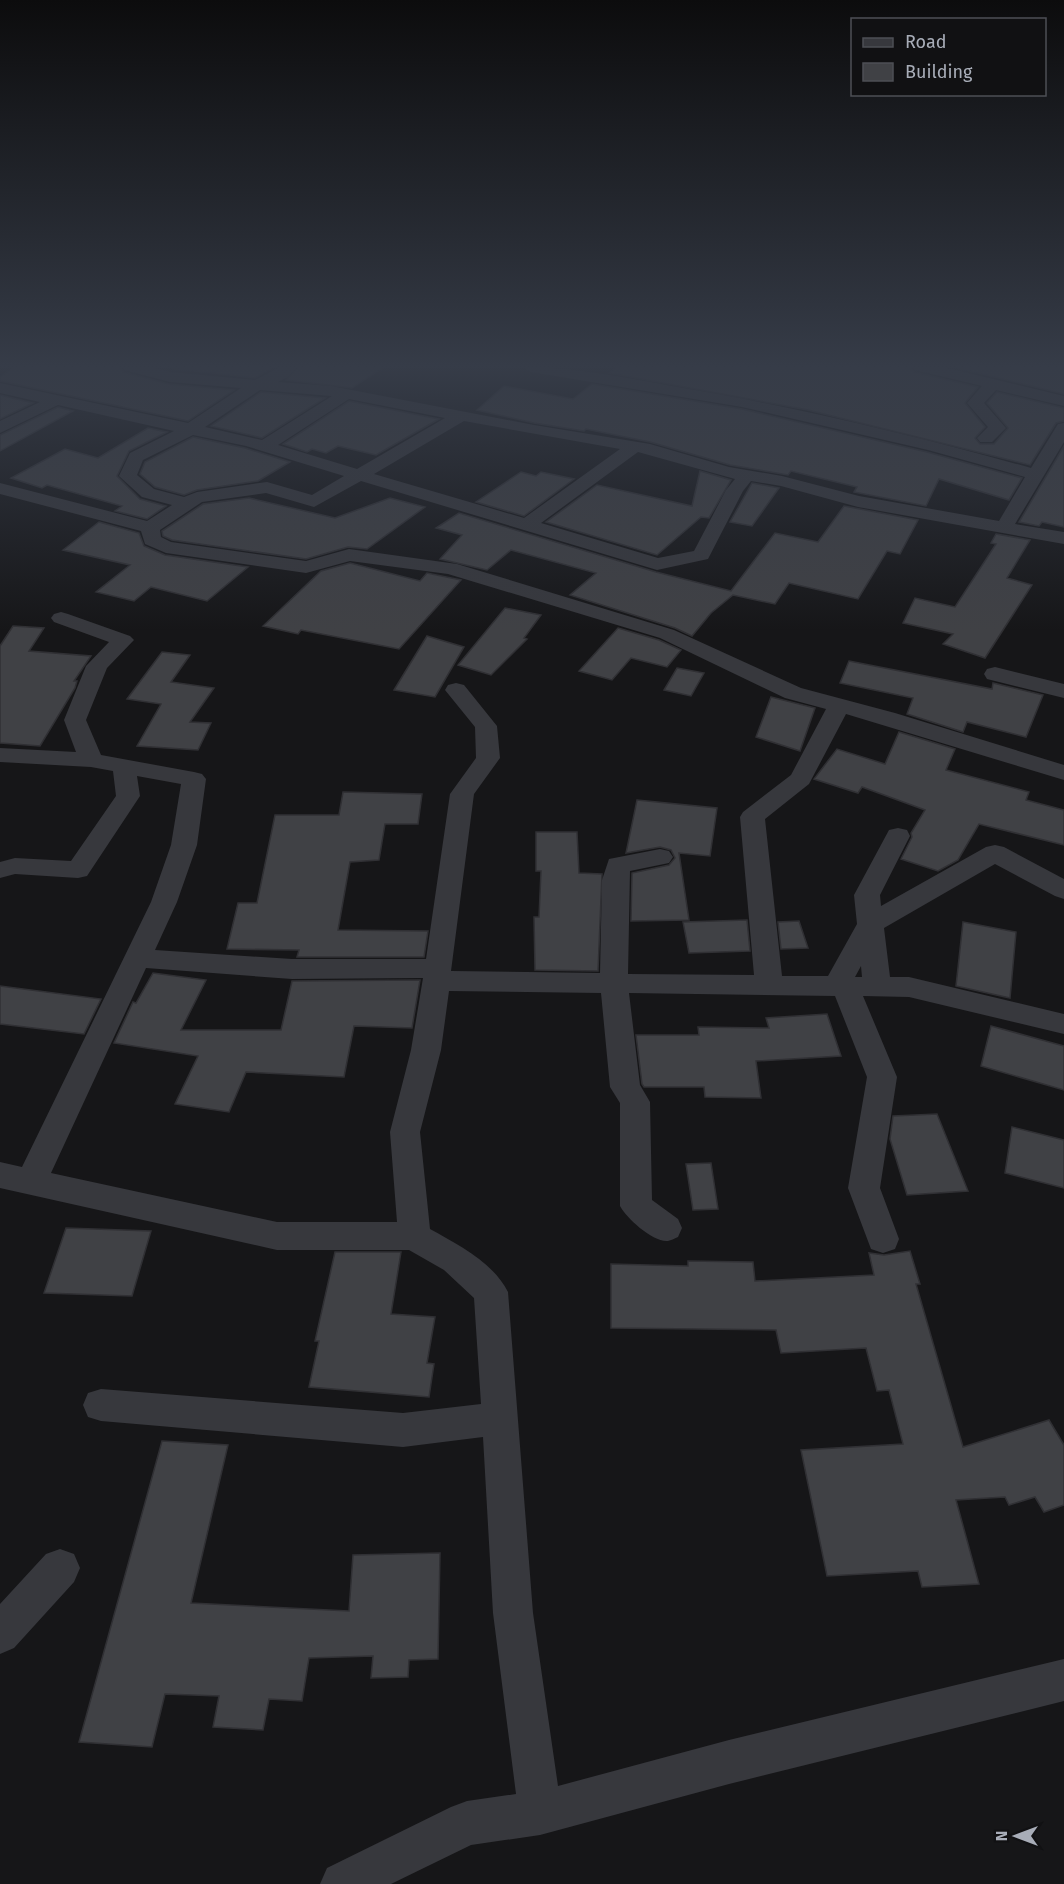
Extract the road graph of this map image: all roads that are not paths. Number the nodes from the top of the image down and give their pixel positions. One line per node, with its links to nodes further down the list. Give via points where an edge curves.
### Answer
1 (140, 455): 12 (street, via 128,476 148,493)
2 (293, 455): 8 (street)
3 (393, 455): 8 (street)
4 (623, 455): 13 (street)
5 (663, 455): 9 (street)
6 (964, 455): 10 (street)
7 (1048, 455): 10 (street)
8 (358, 475): 12 (street, via 314,501 267,487 197,497); 13 (street)
9 (747, 475): 13 (street, via 701,555 657,564); 14 (street, via 858,501)
10 (1036, 475): 14 (street)
11 (6, 494): 15 (street)
12 (187, 504): 15 (street)
13 (526, 525)
14 (1004, 527): 16 (street)
15 (150, 528): 21 (street, via 152,540 166,547 306,567 349,555 450,568 667,634 793,693)
16 (1064, 538)
17 (61, 618): 23 (street, via 123,640 97,666 75,720)
18 (995, 674): 20 (street)
19 (456, 690): 32 (street, via 486,726 488,758 462,794)
20 (1064, 691)
21 (839, 705): 25 (street); 34 (street, via 801,778 752,816)
22 (2, 759): 23 (street)
23 (91, 760): 24 (street)
24 (124, 766): 28 (street, via 128,796 78,870 15,866); 31 (street, via 194,779 184,845 164,902)
25 (1064, 772)
26 (898, 836): 30 (street, via 867,895)
27 (660, 857): 33 (street, via 618,865)
28 (0, 870)
29 (1064, 890): 30 (street, via 995,853)
30 (870, 924): 35 (street); 36 (street)
31 (137, 958): 32 (street); 39 (street)
32 (437, 974): 33 (street); 41 (street, via 426,1050 405,1132)
33 (614, 983): 34 (street); 40 (street, via 625,1087 635,1102 636,1206)
34 (769, 985): 35 (street)
35 (840, 986): 36 (street); 42 (street, via 882,1077 864,1188)
36 (877, 987): 37 (street, via 909,987)
37 (1064, 1024)
38 (0, 1175): 39 (street)
39 (31, 1182): 41 (street, via 277,1236)
40 (666, 1228)
41 (414, 1236): 44 (street, via 456,1260 491,1292)
42 (883, 1239)
43 (100, 1405): 44 (street, via 403,1430)
44 (499, 1418): 48 (street, via 513,1613)
45 (60, 1568): 46 (street)
46 (0, 1634)
47 (1064, 1680): 48 (street)
48 (540, 1813): 49 (street, via 467,1822)
49 (343, 1884)

